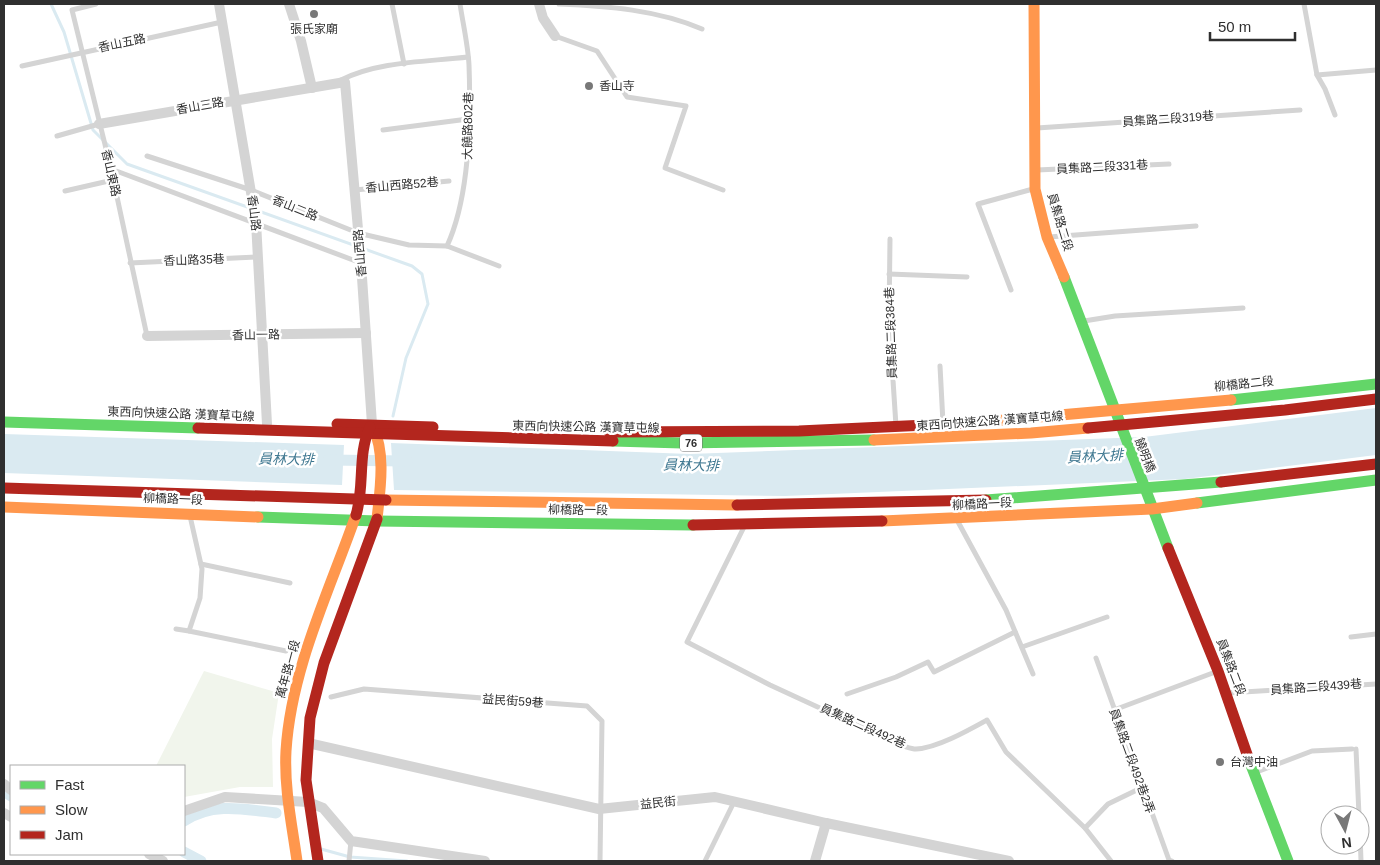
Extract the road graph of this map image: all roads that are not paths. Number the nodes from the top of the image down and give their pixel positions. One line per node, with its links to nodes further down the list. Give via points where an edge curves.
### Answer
1 (96, 4): 13 (lane, 香山東路, via 72,10)
2 (219, 4): 10 (street, 香山路)
3 (289, 4): 21 (street)
4 (392, 4): 15 (lane)
5 (460, 4): 14 (lane, 大饒路802巷)
6 (539, 4): 12 (street, via 542,18)
7 (559, 4): 11 (lane, via 631,10)
8 (1034, 4): 27 (main road, 員集路二段)
9 (1304, 4): 18 (lane)
10 (223, 21): 13 (lane, 香山五路); 22 (street, 香山路)
11 (702, 29)
12 (554, 36): 39 (lane, via 597,51 627,97 686,106 665,168)
13 (81, 53): 16 (lane, 香山五路); 26 (lane, 香山東路)
14 (468, 58): 15 (lane); 25 (lane, 大饒路802巷)
15 (404, 64): 20 (lane, via 357,72)
16 (22, 66)
17 (1376, 70): 18 (lane)
18 (1317, 76): 24 (lane)
19 (345, 82): 20 (street, 香山三路); 38 (street, 香山西路)
20 (332, 84): 21 (street, 香山三路)
21 (312, 88): 22 (street, 香山三路)
22 (236, 100): 26 (street, 香山三路); 37 (street, 香山路)
23 (1300, 110): 27 (lane, 員集路二段319巷)
24 (1335, 115)
25 (468, 119): 28 (lane); 46 (lane, 大饒路802巷, via 468,162 453,233)
26 (99, 124): 29 (lane, 香山三路); 32 (lane, 香山東路)
27 (1037, 128): 33 (main road, 員集路二段)
28 (382, 130)
29 (57, 136)
30 (147, 156): 37 (lane, 香山二路)
31 (1169, 164): 33 (lane, 員集路二段331巷)
32 (111, 169): 34 (lane, 香山東路); 41 (lane)
33 (1035, 170): 36 (main road, 員集路二段)
34 (113, 180): 40 (lane); 48 (lane, 香山東路)
35 (449, 181): 38 (lane, 香山西路52巷)
36 (1036, 189): 44 (main road, 員集路二段); 53 (lane, via 978,204)
37 (251, 190): 41 (street, 香山路); 43 (lane, 香山二路)
38 (354, 190): 43 (street, 香山西路)
39 (723, 190)
40 (65, 191)
41 (256, 222): 47 (street, 香山路); 49 (lane)
42 (1196, 226): 44 (lane)
43 (358, 233): 46 (lane, 香山二路, via 410,245); 49 (street, 香山西路)
44 (1047, 237): 55 (main road, 員集路二段)
45 (890, 239): 51 (lane, 員集路二段384巷)
46 (446, 246): 50 (lane, 香山二路)
47 (258, 257): 48 (lane, 香山路35巷); 57 (street, 香山路)
48 (130, 263): 58 (lane, 香山東路)
49 (361, 263): 56 (street, 香山西路)
50 (499, 266)
51 (889, 274): 52 (lane); 68 (lane, 員集路二段384巷)
52 (967, 277)
53 (1012, 290)
54 (1243, 308): 55 (lane)
55 (1082, 321): 62 (main road, 員集路二段)
56 (366, 333): 57 (street, 香山一路); 66 (street, 香山西路)
57 (262, 335): 58 (street, 香山一路); 65 (street, 香山路)
58 (147, 336)
59 (940, 366): 67 (lane)
60 (1376, 384): 62 (main road, 柳橋路二段)
61 (1376, 399): 64 (main road, 東西向快速公路 漢寶草屯線 / 76, via 1031,433 907,440 682,443)
62 (1114, 412): 67 (main road); 69 (main road, 員集路二段)
63 (4, 414): 65 (main road)
64 (4, 422)
65 (267, 424): 66 (main road)
66 (372, 424): 68 (main road, via 674,433); 77 (main road, 萬年路一段, via 362,441 362,492); 79 (main road, via 380,441)
67 (943, 425): 68 (main road)
68 (896, 427)
69 (1124, 437): 72 (main road, 饒明橋)
70 (1376, 464): 73 (main road, via 1167,486 924,502 560,504)
71 (1376, 480): 75 (main road)
72 (1142, 484): 75 (main road, 員集路二段)
73 (4, 488)
74 (4, 507): 76 (main road, 柳橋路一段)
75 (1152, 509): 78 (main road, 柳橋路一段); 92 (main road, 員集路二段)
76 (189, 514): 77 (main road, 柳橋路一段); 81 (lane)
77 (355, 519): 79 (main road, 柳橋路一段); 103 (main road, 萬年路一段, via 296,688 286,752)
78 (957, 519): 80 (main road, 柳橋路一段); 86 (lane)
79 (377, 520): 80 (main road, 柳橋路一段); 99 (main road, via 324,663 316,689)
80 (744, 526): 109 (lane, 員集路二段492巷, via 687,642 770,685 900,745 916,749 958,736 987,720 1006,752)
81 (201, 564): 82 (lane); 85 (lane, via 200,598)
82 (290, 583)
83 (1107, 617): 89 (lane)
84 (176, 629): 85 (lane)
85 (189, 631): 90 (lane)
86 (1015, 632): 89 (lane); 96 (lane, via 934,672 928,662)
87 (1376, 634): 88 (lane)
88 (1352, 636)
89 (1022, 647): 93 (lane)
90 (286, 651)
91 (1096, 658): 98 (lane, 員集路二段492巷2弄)
92 (1218, 671): 95 (main road, 員集路二段); 98 (lane)
93 (1033, 674)
94 (1376, 684): 95 (lane, 員集路二段439巷)
95 (1227, 693): 100 (main road, 員集路二段)
96 (847, 694)
97 (331, 697): 106 (lane, 益民街59巷, via 364,689 587,706 602,721)
98 (1114, 710): 101 (lane, 員集路二段492巷2弄)
99 (308, 743): 104 (main road); 106 (street, 益民街)
100 (1253, 773): 105 (lane, via 1312,751 1354,749); 123 (main road, 員集路二段)
101 (1141, 788): 109 (lane, via 1108,804); 122 (lane, 員集路二段492巷2弄)
102 (734, 801): 106 (street, 益民街, via 715,797); 108 (street, 益民街); 118 (lane)
103 (290, 802): 104 (street); 107 (street, via 225,797); 113 (main road, 萬年路一段)
104 (308, 802): 110 (street, via 323,808); 114 (main road)
105 (1358, 805)
106 (599, 809): 117 (lane, 益民街59巷)
107 (185, 811)
108 (826, 823): 119 (street); 120 (street, 益民街)
109 (1085, 828): 121 (lane, 員集路二段492巷)
110 (351, 841): 115 (lane); 116 (street)
111 (151, 855): 112 (street)
112 (163, 861)
113 (297, 861)
114 (318, 861)
115 (349, 861)
116 (485, 861)
117 (600, 861)
118 (705, 861)
119 (815, 861)
120 (1008, 861)
121 (1111, 861)
122 (1172, 861)
123 (1288, 861)

